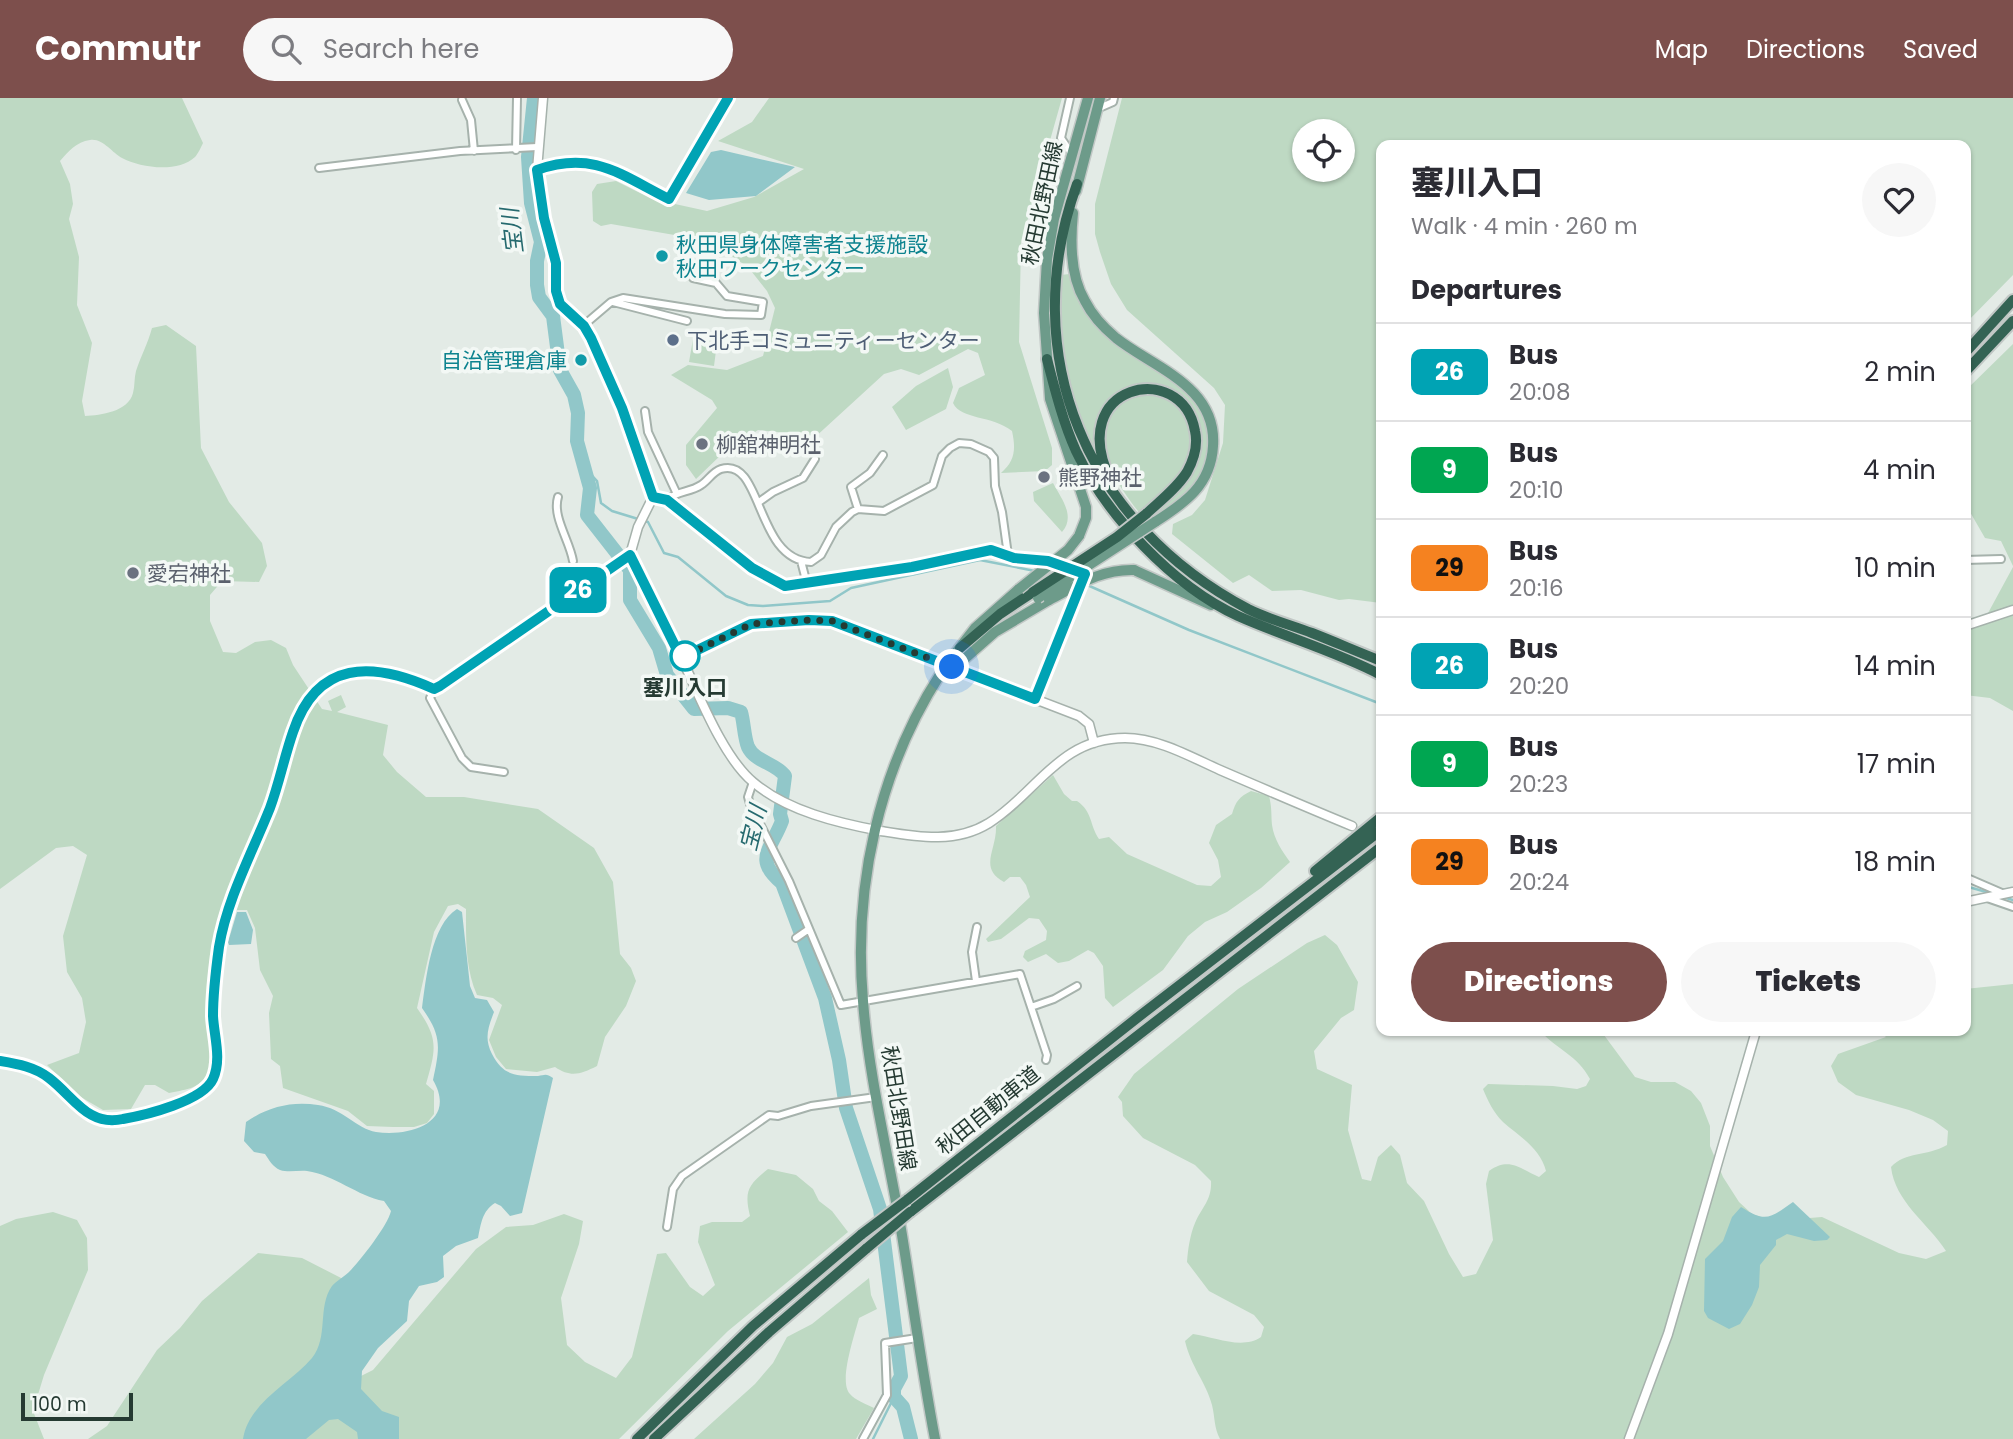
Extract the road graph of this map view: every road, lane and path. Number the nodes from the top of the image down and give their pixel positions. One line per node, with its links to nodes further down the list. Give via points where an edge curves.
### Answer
1 (517, 98): 11 (street)
2 (543, 98): 10 (street)
3 (728, 98): 15 (street, via 669,199 609,167 579,161)
4 (1070, 98): 13 (street, via 1061,138)
5 (1088, 98): 13 (main road, 秋田北野田線)
6 (1100, 98): 9 (main road, 秋田北野田線)
7 (1114, 98): 9 (street)
8 (462, 100): 12 (street, via 471,120)
9 (1097, 109): 16 (main road, 秋田北野田線)
10 (535, 147): 11 (street); 15 (street)
11 (519, 150): 12 (street)
12 (474, 151): 14 (street)
13 (1071, 153): 24 (main road, 秋田北野田線, via 1047,259)
14 (319, 168)
15 (537, 170): 22 (street, via 556,263 556,291 560,304)
16 (1077, 184): 35 (main road, 秋田北野田線, via 1072,255 1075,281 1085,302 1116,338 1196,393 1213,426 1213,456 1198,491 1178,508); 36 (highway, via 1058,260 1055,296 1061,373 1086,445)
17 (693, 278): 19 (street, via 716,283 727,296 762,302 761,315 623,298)
18 (2013, 300): 23 (highway)
19 (611, 302): 20 (street); 22 (street)
20 (687, 321)
21 (2013, 321): 25 (highway)
22 (584, 326): 31 (street, via 622,408)
23 (1971, 346)
24 (1046, 359): 46 (highway, via 1076,450 1108,504 1148,551); 48 (main road, 秋田北野田線, bridge, via 1050,399 1086,518 1068,550 975,628)
25 (1971, 366)
26 (645, 411): 29 (street, via 648,432)
27 (884, 455): 34 (street, via 851,487)
28 (815, 459): 33 (street, via 803,478)
29 (676, 492): 32 (street); 33 (street, via 699,486 726,467 741,474)
30 (558, 497): 41 (street, via 561,526)
31 (653, 497): 32 (street); 38 (street)
32 (667, 500): 43 (street, via 768,579 785,586)
33 (759, 502): 42 (street, via 776,543)
34 (858, 509): 37 (street, via 884,511 933,485 942,456 959,443 971,444 994,458); 42 (street, via 843,518 821,555 811,562)
35 (1151, 518): 36 (highway, via 1186,473 1197,439 1193,417 1181,400 1144,388 1113,403 1104,415 1098,440 1108,475); 44 (highway, bridge, via 1117,537)
36 (1131, 519): 50 (highway, via 1188,570 1248,609)
37 (1008, 555): 43 (street, via 991,550); 54 (street, via 1048,561 1085,574)
38 (626, 557): 49 (street); 53 (street)
39 (2001, 559): 40 (street)
40 (1971, 560)
41 (573, 561)
42 (801, 561): 43 (street)
43 (807, 584)
44 (1040, 596): 46 (main road, bridge, via 1096,575 1134,570); 48 (highway, via 982,629); 51 (main road)
45 (2013, 610): 47 (street)
46 (1234, 615): 52 (highway)
47 (1971, 624)
48 (960, 648): 51 (main road, 秋田北野田線)
49 (681, 658): 54 (street, via 751,624 832,621); 57 (street, via 737,765)
50 (1376, 659)
51 (956, 660): 60 (main road, 秋田北野田線, bridge, via 923,711 888,783)
52 (1376, 673)
53 (434, 689): 56 (street, via 430,698 462,758 471,767); 79 (street, via 370,670 338,674 310,695 228,910 219,947 214,1005 214,1078 205,1090 180,1103 106,1121 93,1118 49,1077 30,1067)
54 (1035, 699): 55 (street, via 1086,720)
55 (1094, 744): 59 (street, via 1124,738 1163,745); 60 (street, via 1054,764 1009,807 977,829 923,838)
56 (504, 772)
57 (753, 782): 60 (street, via 796,808); 71 (street, via 748,797)
58 (1376, 821): 69 (highway)
59 (1352, 826)
60 (876, 830): 75 (main road, 秋田北野田線, via 860,916)
61 (1376, 834): 69 (highway, 秋田自動車道)
62 (1376, 853): 84 (highway, 秋田自動車道, bridge, via 910,1212 769,1332)
63 (1971, 880): 65 (street)
64 (2013, 892): 65 (street)
65 (2002, 894): 66 (street)
66 (1985, 898): 67 (street); 68 (street)
67 (1971, 901)
68 (2013, 907)
69 (1278, 908): 83 (highway, 秋田自動車道, bridge, via 862,1234 754,1326)
70 (977, 926): 73 (street, via 972,952)
71 (809, 929): 72 (street); 75 (street, via 841,1005)
72 (796, 938)
73 (976, 981): 75 (street); 76 (street, via 1020,974)
74 (1077, 986): 76 (street)
75 (863, 1001): 80 (main road, 秋田北野田線)
76 (1031, 1007): 78 (street)
77 (1755, 1036): 87 (street, via 1668,1334)
78 (1046, 1060)
79 (0, 1061)
80 (876, 1097): 81 (street, via 769,1115 682,1176 673,1189); 82 (main road, 秋田北野田線)
81 (667, 1227)
82 (916, 1338): 85 (street, via 885,1343 887,1395); 86 (main road, 秋田北野田線)
83 (637, 1439)
84 (654, 1439)
85 (863, 1439)
86 (934, 1439)
87 (1629, 1439)

